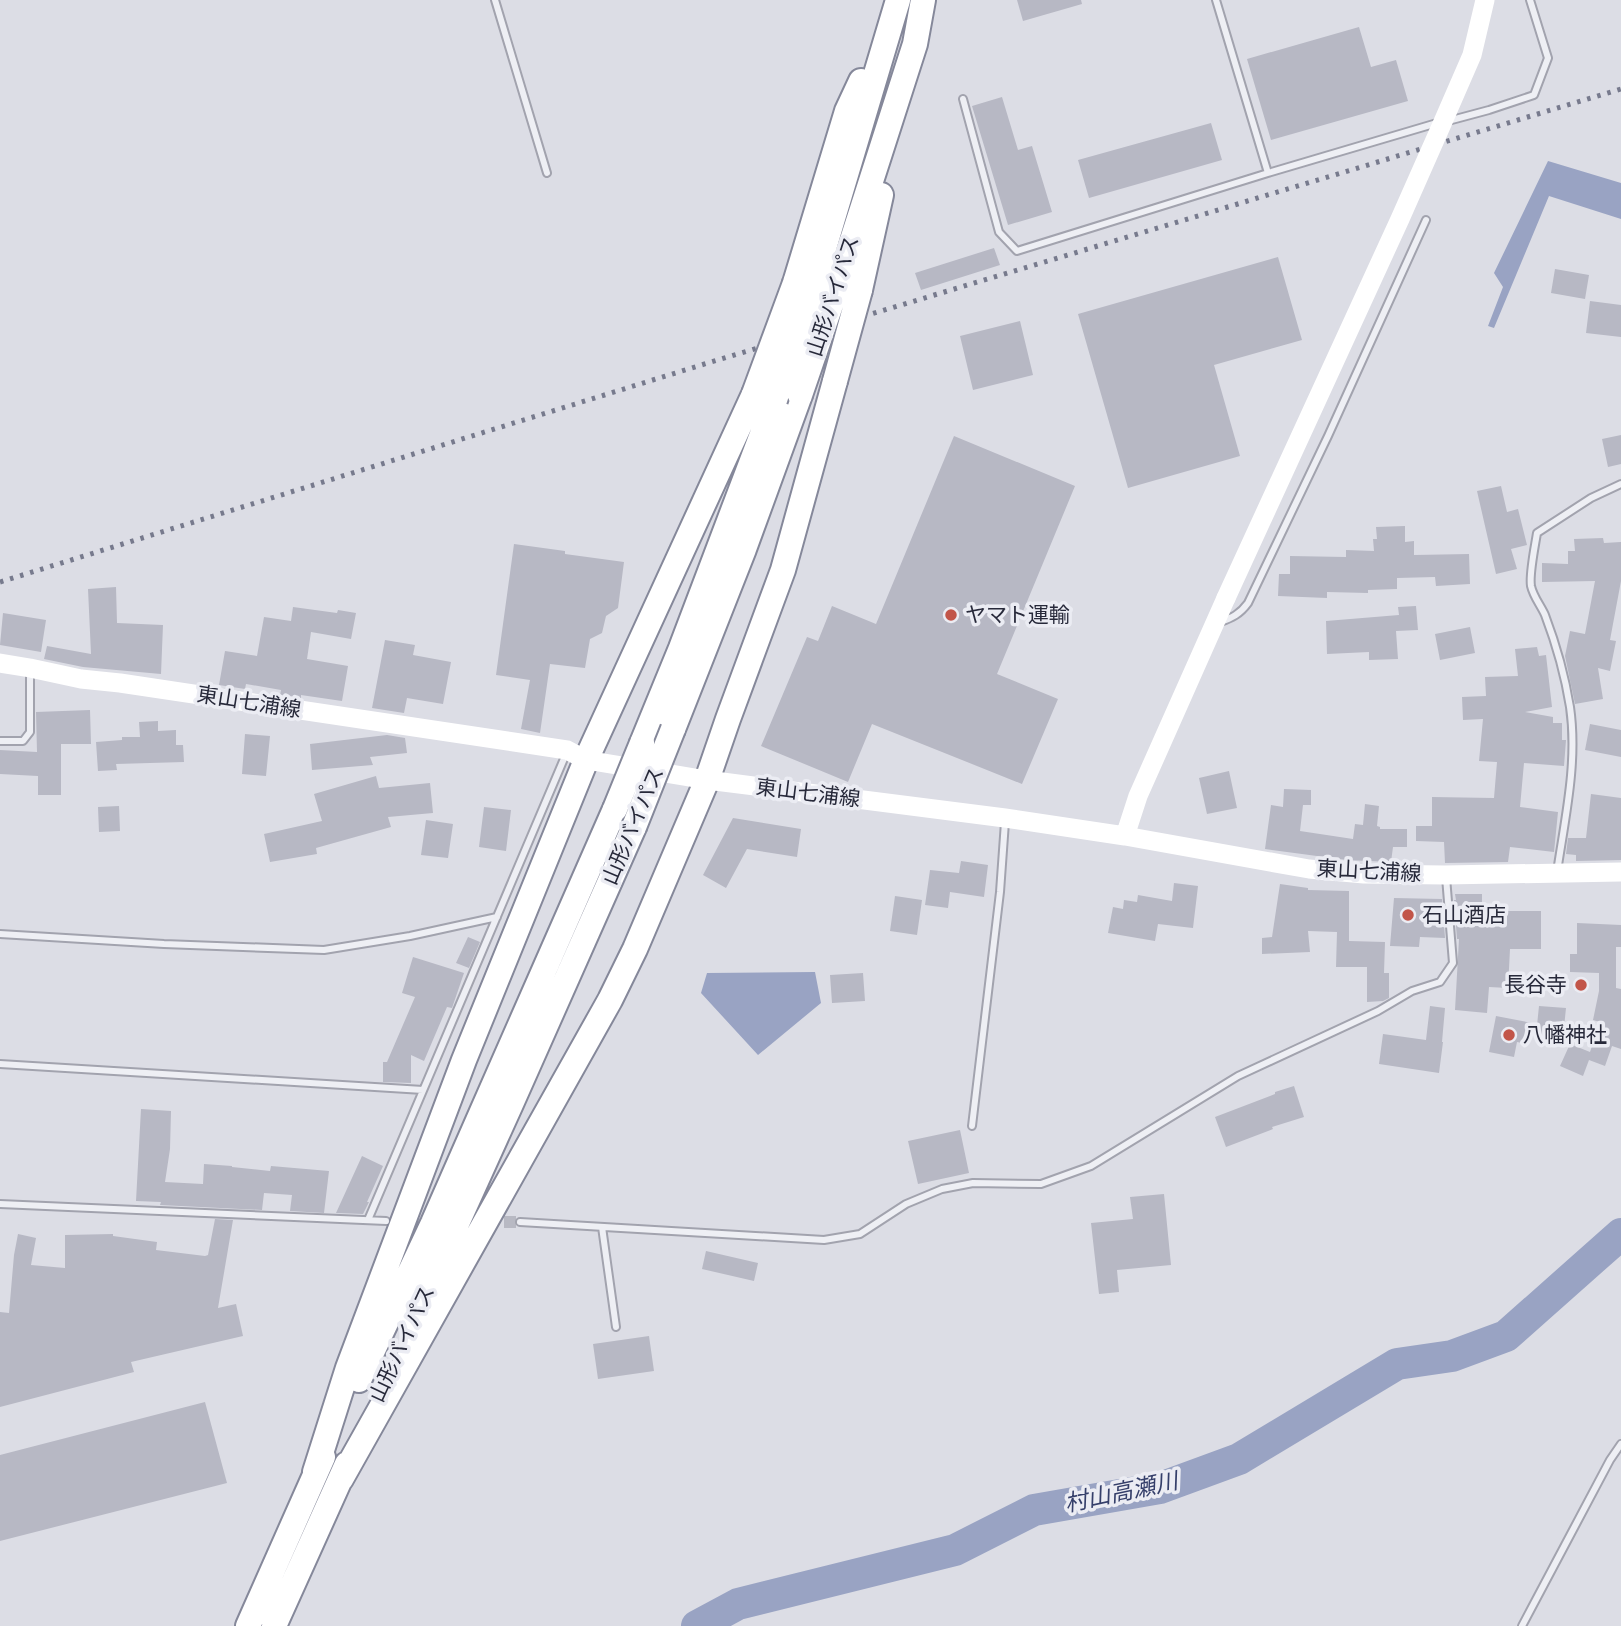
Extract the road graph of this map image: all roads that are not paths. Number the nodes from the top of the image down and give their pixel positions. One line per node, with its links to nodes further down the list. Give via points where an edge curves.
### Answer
1 (495, 0): 8 (lane)
2 (923, 0): 11 (highway, 山形バイパス, via 915,44)
3 (1216, 0): 9 (lane)
4 (1485, 0): 14 (main road, bridge, via 1472,55)
5 (1530, 0): 9 (lane, via 1548,58 1534,95)
6 (896, 8): 11 (highway, 山形バイパス)
7 (963, 99): 9 (lane, via 999,232 1017,251)
8 (547, 173)
9 (1268, 173)
10 (1426, 220): 14 (lane, via 1248,603 1233,617)
11 (827, 285): 12 (highway, 山形バイパス, bridge); 19 (highway, bridge, via 835,381 783,570); 40 (highway, 山形バイパス, bridge, via 800,395 634,827)
12 (764, 397): 18 (highway); 39 (highway, 山形バイパス, bridge, via 681,648 642,743 433,1223)
13 (1621, 484): 23 (lane, via 1537,533 1531,586 1557,649 1574,736)
14 (1214, 624): 21 (main road)
15 (0, 663): 16 (main road, 東山七浦線)
16 (30, 668): 17 (lane, via 30,732 23,741); 18 (main road, 東山七浦線)
17 (0, 740)
18 (576, 755): 19 (main road, 東山七浦線); 25 (lane); 39 (highway, via 348,1368)
19 (707, 780): 20 (main road, 東山七浦線); 40 (highway, via 610,1000)
20 (1005, 818): 21 (main road, 東山七浦線); 29 (lane)
21 (1125, 836): 24 (main road, 東山七浦線, via 1309,869)
22 (1621, 872): 23 (main road, 東山七浦線)
23 (1557, 874): 24 (main road, 東山七浦線)
24 (1446, 875): 34 (lane, via 1453,963 1440,982 1412,991 1238,1076 1091,1166 1041,1184 973,1183 942,1189 906,1204 860,1234 824,1240)
25 (497, 917): 26 (lane, via 324,950); 28 (lane)
26 (0, 934)
27 (0, 1065): 28 (lane)
28 (424, 1090): 31 (lane)
29 (972, 1126)
30 (0, 1204): 31 (lane)
31 (368, 1220): 32 (lane)
32 (386, 1221)
33 (520, 1223): 34 (lane)
34 (602, 1227): 35 (lane)
35 (616, 1327)
36 (1621, 1444): 37 (lane)
37 (1610, 1460): 38 (lane); 42 (lane)
38 (1621, 1463)
39 (316, 1472): 41 (highway, 山形バイパス)
40 (341, 1479): 41 (highway, 山形バイパス)
41 (263, 1621)
42 (1522, 1626)

